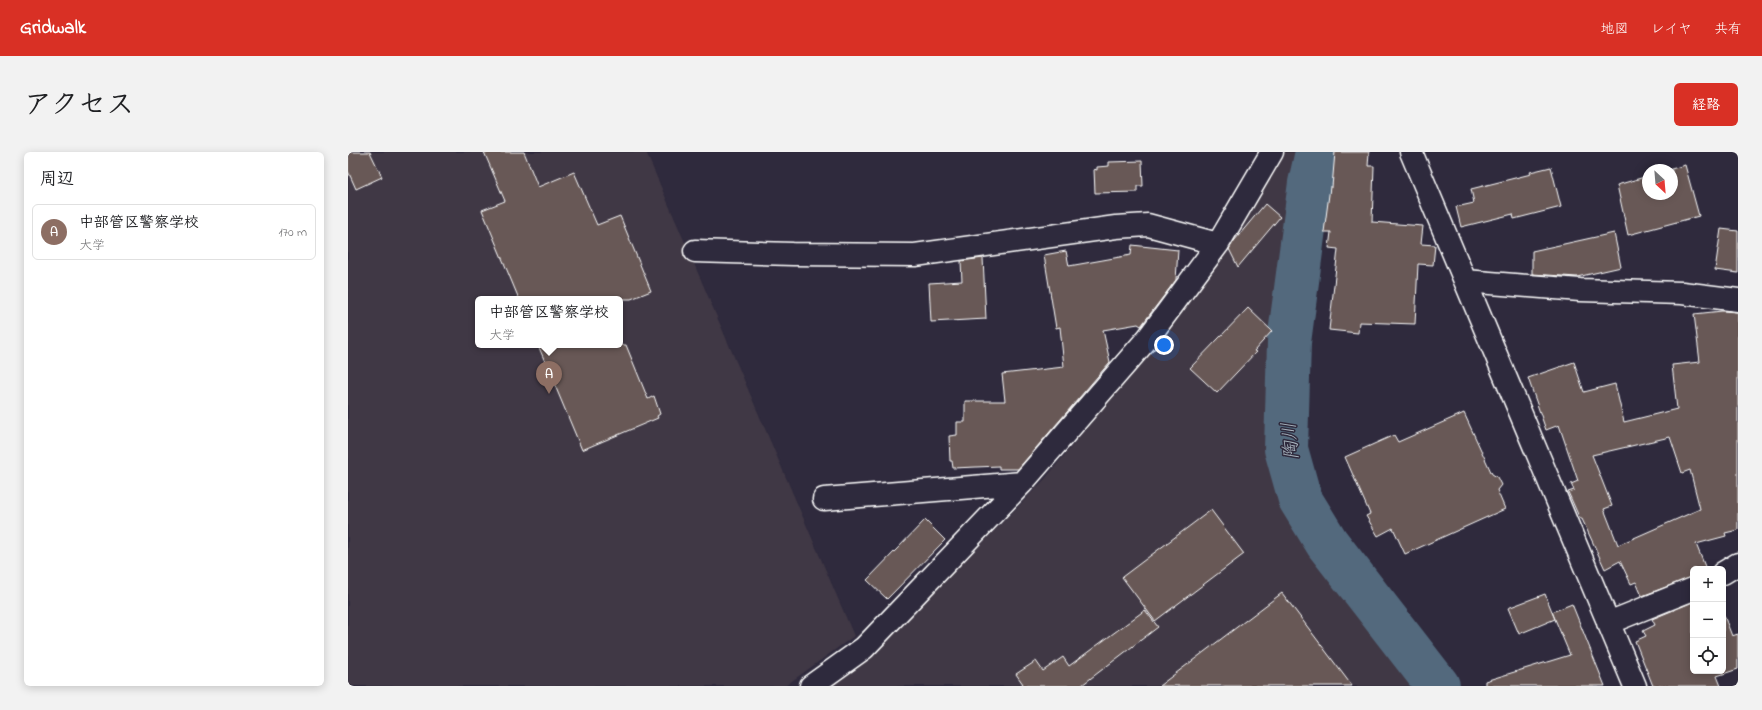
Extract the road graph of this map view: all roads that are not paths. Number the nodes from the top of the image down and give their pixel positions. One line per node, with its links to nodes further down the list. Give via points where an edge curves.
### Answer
1 (1272, 152): 3 (street)
2 (1411, 152): 5 (street)
3 (1218, 244): 4 (street, via 1148,225 1116,227 915,255); 7 (street, via 1148,338)
4 (695, 251)
5 (1465, 281): 6 (street, via 1580,290 1682,293); 12 (street)
6 (1738, 300)
7 (1022, 482): 8 (street); 13 (street, via 864,648)
8 (824, 499)
9 (1738, 564): 10 (street)
10 (1726, 571)
11 (1690, 590): 12 (street)
12 (1608, 623): 14 (street)
13 (811, 686)
14 (1635, 686)

